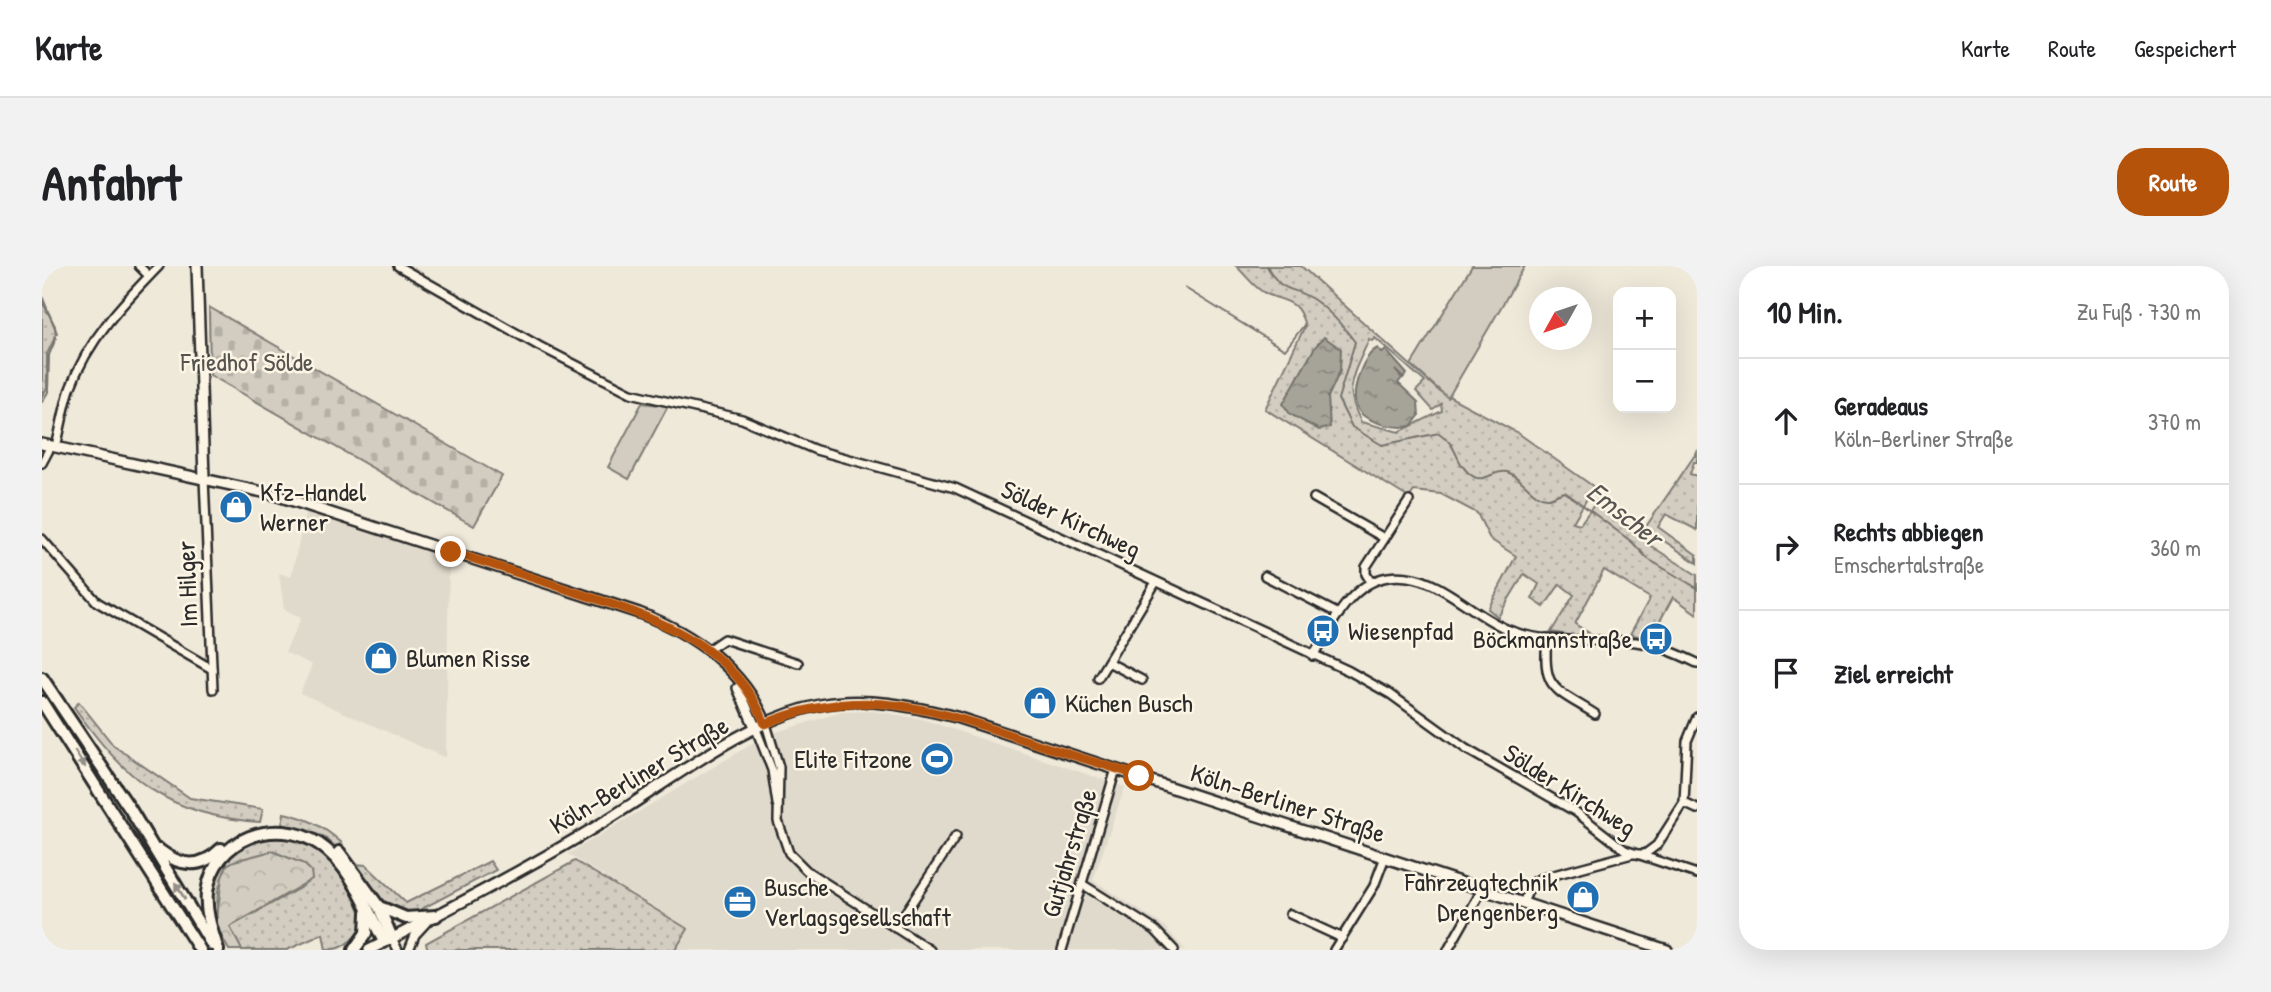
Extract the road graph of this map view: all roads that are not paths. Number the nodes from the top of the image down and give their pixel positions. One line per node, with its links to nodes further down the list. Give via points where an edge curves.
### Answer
1 (139, 266): 6 (street)
2 (159, 266): 6 (street)
3 (197, 266): 10 (main road)
4 (398, 266): 7 (street, Sölder Kirchweg)
5 (420, 266): 7 (street)
6 (149, 276): 8 (street, via 113,314 86,354)
7 (414, 276): 16 (street, Sölder Kirchweg, via 641,397 742,419 816,450 955,488)
8 (50, 445): 9 (street); 10 (main road)
9 (42, 463)
10 (204, 478): 20 (main road, via 324,509 639,612 679,630); 26 (street, Im Hilger)
11 (1314, 498): 13 (street)
12 (1409, 501): 13 (street)
13 (1384, 538): 17 (street, via 1367,567)
14 (42, 539): 26 (street, via 97,602)
15 (1265, 576): 18 (street)
16 (1156, 582): 21 (street, Sölder Kirchweg); 22 (street)
17 (1371, 582): 18 (street); 19 (street, via 1395,577 1422,580 1509,630)
18 (1339, 614): 21 (street)
19 (1546, 638): 25 (street, via 1645,644); 32 (street, via 1547,679)
20 (708, 650): 23 (main road); 24 (street, via 724,639)
21 (1313, 656): 42 (street, Sölder Kirchweg, via 1373,684 1466,749 1576,812)
22 (1108, 662): 28 (street); 29 (street)
23 (722, 663): 34 (main road, via 737,677); 35 (main road)
24 (798, 663)
25 (1697, 663)
26 (212, 669): 30 (street, Im Hilger)
27 (42, 678): 41 (highway)
28 (1098, 678)
29 (1142, 680)
30 (213, 689)
31 (42, 702): 55 (highway, one-way to 55)
32 (1595, 714)
33 (1697, 717): 37 (street, via 1687,741)
34 (765, 724): 35 (main road, Köln-Berliner Straße); 36 (main road, Köln-Berliner Straße, via 820,705 900,704 956,717); 38 (street, via 779,767)
35 (756, 729): 38 (street, via 772,770); 51 (main road, Köln-Berliner Straße, via 596,827)
36 (1116, 769): 43 (main road, Köln-Berliner Straße); 45 (street, Gutjahrstraße)
37 (1684, 803): 39 (street); 42 (street, via 1657,845 1645,854)
38 (778, 808): 52 (street, via 782,838 794,859)
39 (1697, 809)
40 (956, 836): 52 (street)
41 (151, 844): 48 (highway, via 172,859 197,865 252,828 299,829 338,852); 56 (highway, one-way to 41)
42 (1632, 854): 44 (street, Sölder Kirchweg); 47 (street, via 1539,879 1531,884)
43 (1385, 857): 46 (main road, Köln-Berliner Straße); 53 (street, via 1374,886)
44 (1697, 874)
45 (1082, 884): 62 (street, Gutjahrstraße); 63 (street, via 1156,930)
46 (1482, 890): 47 (main road, Köln-Berliner Straße); 65 (street)
47 (1523, 903): 66 (main road, Köln-Berliner Straße)
48 (379, 907): 51 (highway, via 406,918); 54 (highway)
49 (367, 910): 54 (highway); 56 (highway, via 341,865 318,844 286,832 254,834 225,852 210,879 206,905); 57 (highway, via 366,933)
50 (1290, 914): 53 (street)
51 (436, 916): 54 (main road, Köln-Berliner Straße); 60 (street, via 415,935)
52 (895, 928): 61 (street)
53 (1342, 938): 64 (street)
54 (388, 943): 58 (main road, Köln-Berliner Straße); 59 (street)
55 (200, 950)
56 (217, 950)
57 (354, 950)
58 (369, 950)
59 (398, 950)
60 (409, 950)
61 (930, 950)
62 (1062, 950)
63 (1174, 950)
64 (1334, 950)
65 (1448, 950)
66 (1667, 950)

